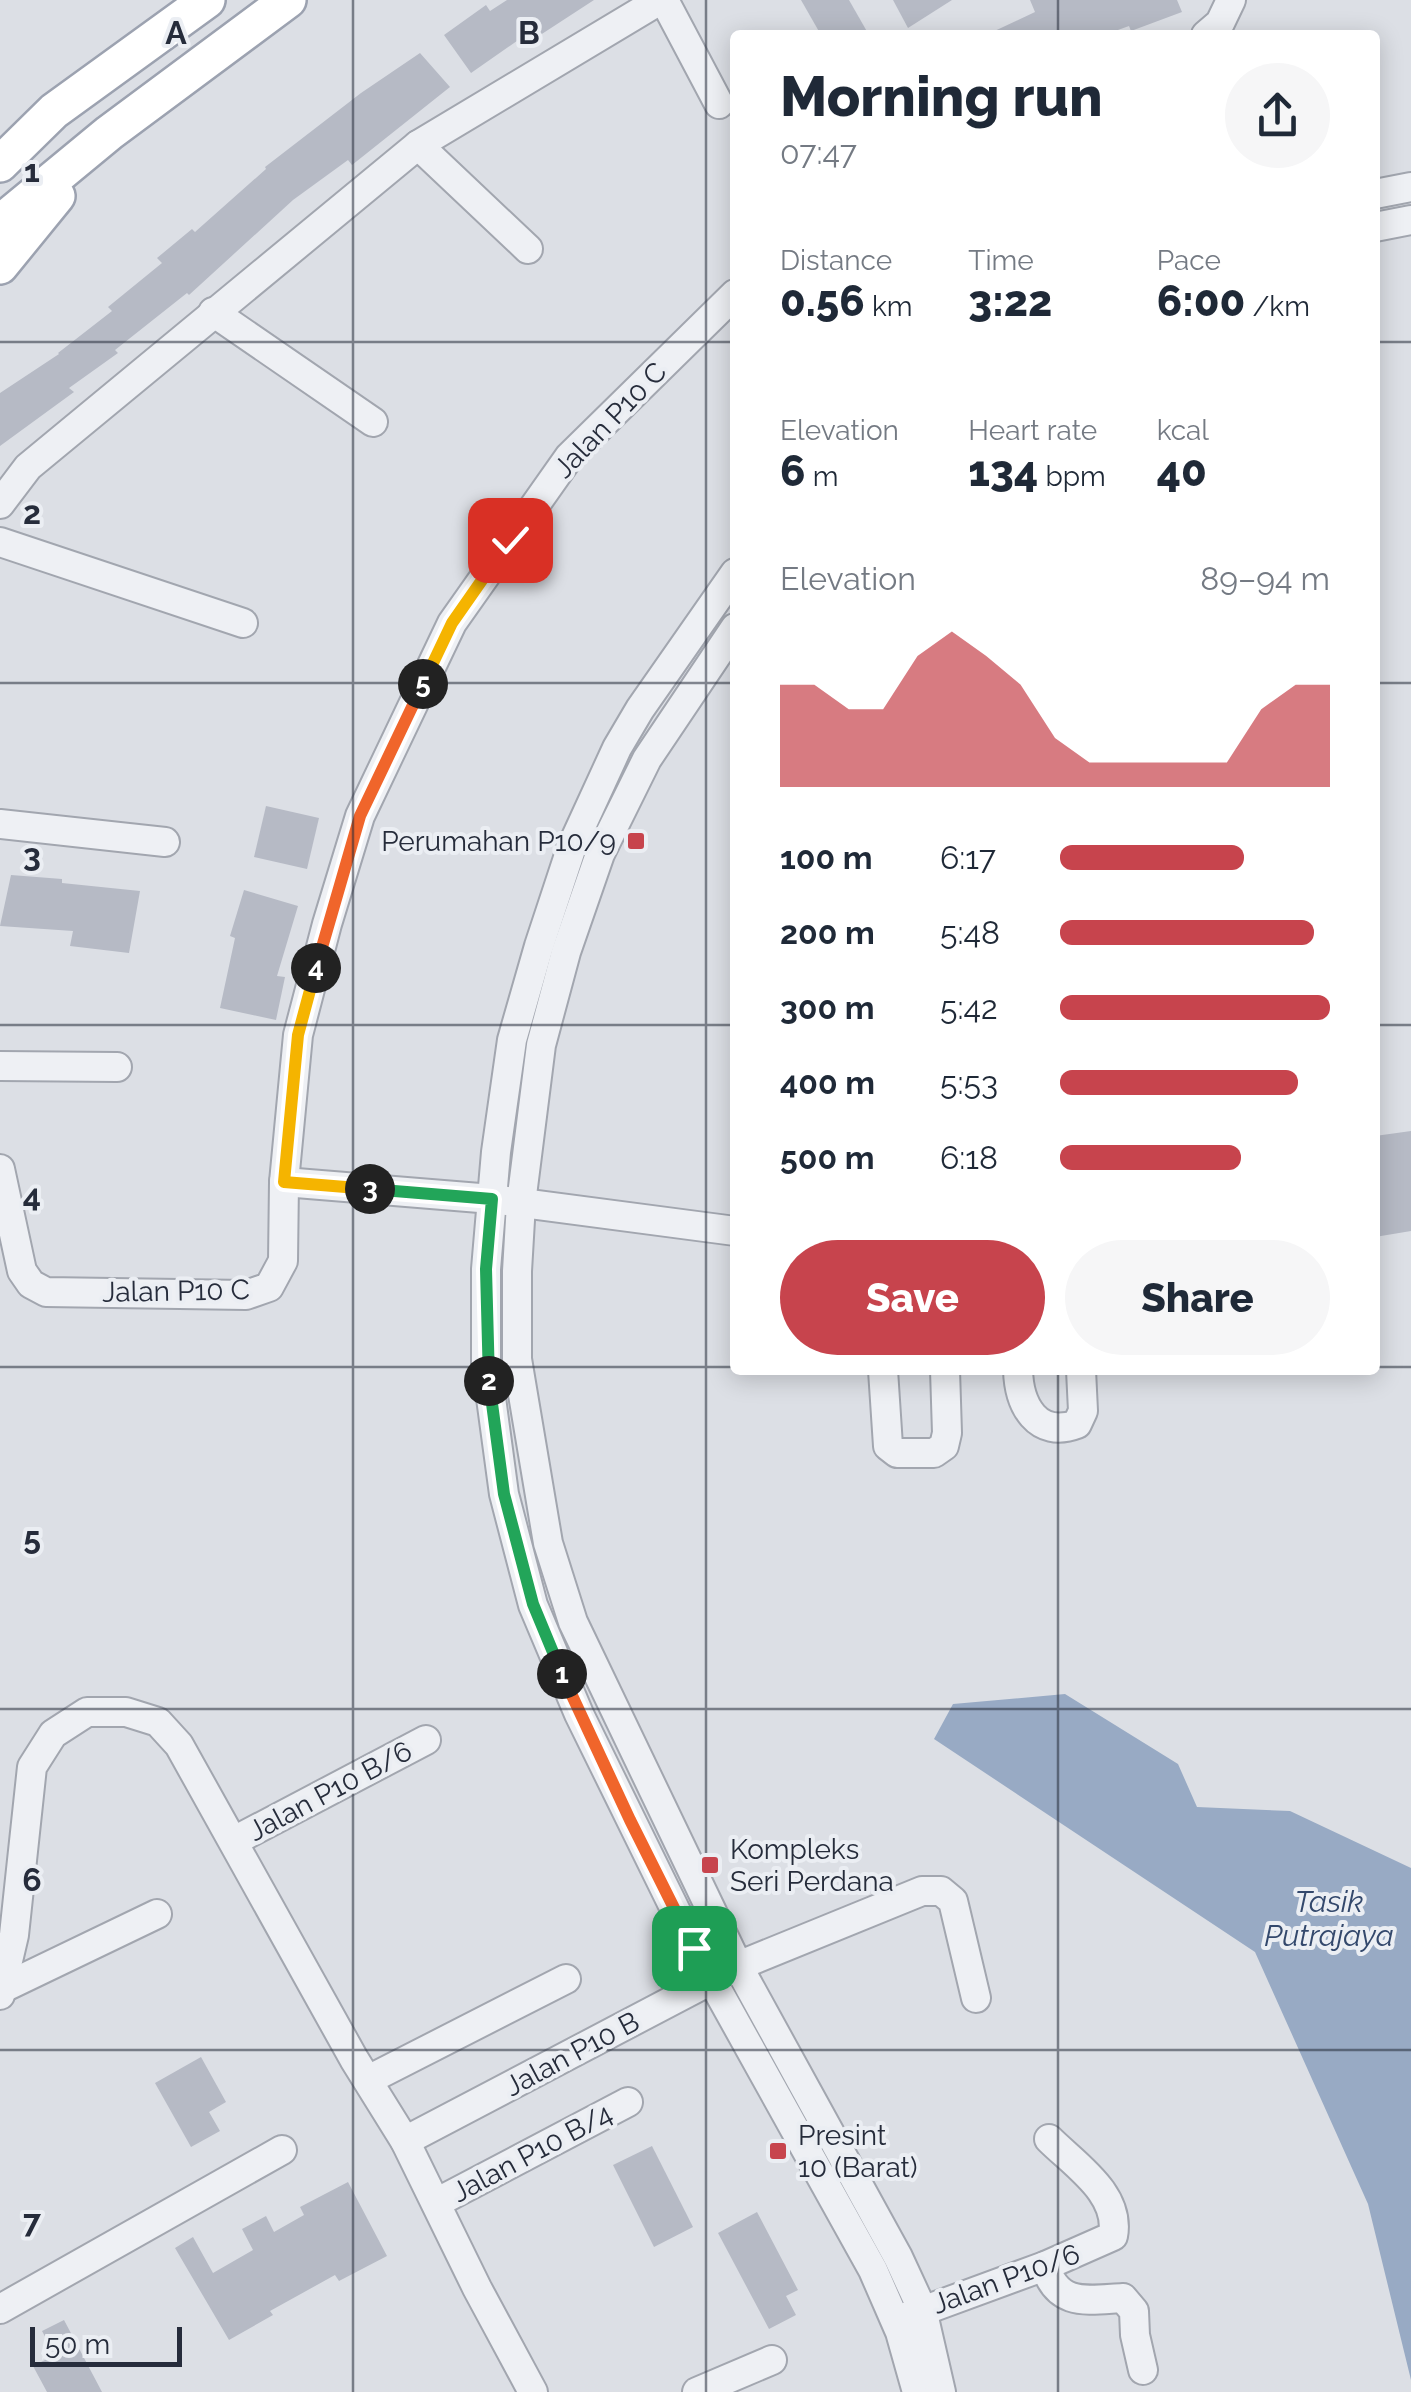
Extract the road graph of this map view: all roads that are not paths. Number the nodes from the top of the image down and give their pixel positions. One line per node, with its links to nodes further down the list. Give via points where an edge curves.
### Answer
1 (207, 0): 9 (main road, via 54,111)
2 (288, 0): 7 (main road)
3 (662, 0): 6 (street); 8 (street)
4 (1231, 0): 5 (street)
5 (1212, 30)
6 (719, 104)
7 (109, 134): 13 (main road); 16 (main road)
8 (418, 144): 15 (street); 18 (street)
9 (0, 164)
10 (1411, 187): 11 (street)
11 (1380, 193)
12 (1411, 220): 14 (street)
13 (0, 223)
14 (1380, 226)
15 (528, 249)
16 (0, 266)
17 (730, 299): 30 (street, Jalan P10 C, via 569,457 452,623 360,816 327,924 298,1035)
18 (214, 312): 19 (street); 20 (street, via 28,467)
19 (374, 422)
20 (0, 504)
21 (0, 542): 23 (street)
22 (730, 580): 31 (street, via 640,709 572,846 512,1040)
23 (243, 623)
24 (730, 635): 32 (street, via 647,759 600,854 541,1046)
25 (0, 824): 26 (street)
26 (165, 842)
27 (0, 1066): 28 (street)
28 (117, 1067)
29 (0, 1169): 30 (street, Jalan P10 C, via 22,1270 46,1292 258,1292 283,1261)
30 (284, 1182): 31 (street)
31 (492, 1199): 32 (street); 43 (street, via 486,1362 504,1494 533,1604 587,1732)
32 (522, 1204): 33 (street); 41 (street, via 517,1359 548,1543 573,1622)
33 (730, 1230)
34 (883, 1375): 35 (street, via 888,1446 897,1453 934,1453 947,1433)
35 (944, 1375)
36 (1018, 1375): 37 (street, via 1028,1411 1045,1426 1064,1429 1077,1424 1083,1411)
37 (1081, 1375)
38 (426, 1740): 39 (street, Jalan P10 B/6)
39 (234, 1841): 44 (street, via 179,1745 158,1722 126,1712 87,1712 53,1734 32,1767 14,1935); 46 (street)
40 (157, 1914): 44 (street)
41 (738, 1966): 43 (street, Jalan P10 B); 45 (street, Jalan P10 B, via 922,1891 940,1891 953,1901); 54 (street)
42 (566, 1979): 46 (street)
43 (712, 1980): 49 (street, Jalan P10 B); 55 (street, via 874,2270)
44 (1, 1992)
45 (976, 1998)
46 (368, 2080): 49 (street)
47 (628, 2102): 51 (street, Jalan P10 B/4)
48 (1048, 2138): 52 (street, Jalan P10/6, via 1103,2193 1114,2228 1107,2240)
49 (405, 2141): 51 (street)
50 (282, 2150): 53 (street)
51 (436, 2203): 58 (street)
52 (1045, 2266): 54 (street, Jalan P10/6); 57 (street, via 1062,2295 1123,2298 1134,2312)
53 (0, 2309)
54 (922, 2310): 55 (street, Jalan P10/6); 61 (street)
55 (896, 2322): 60 (street)
56 (772, 2360): 59 (street)
57 (1143, 2370)
58 (533, 2392)
59 (698, 2392)
60 (916, 2392)
61 (941, 2392)

